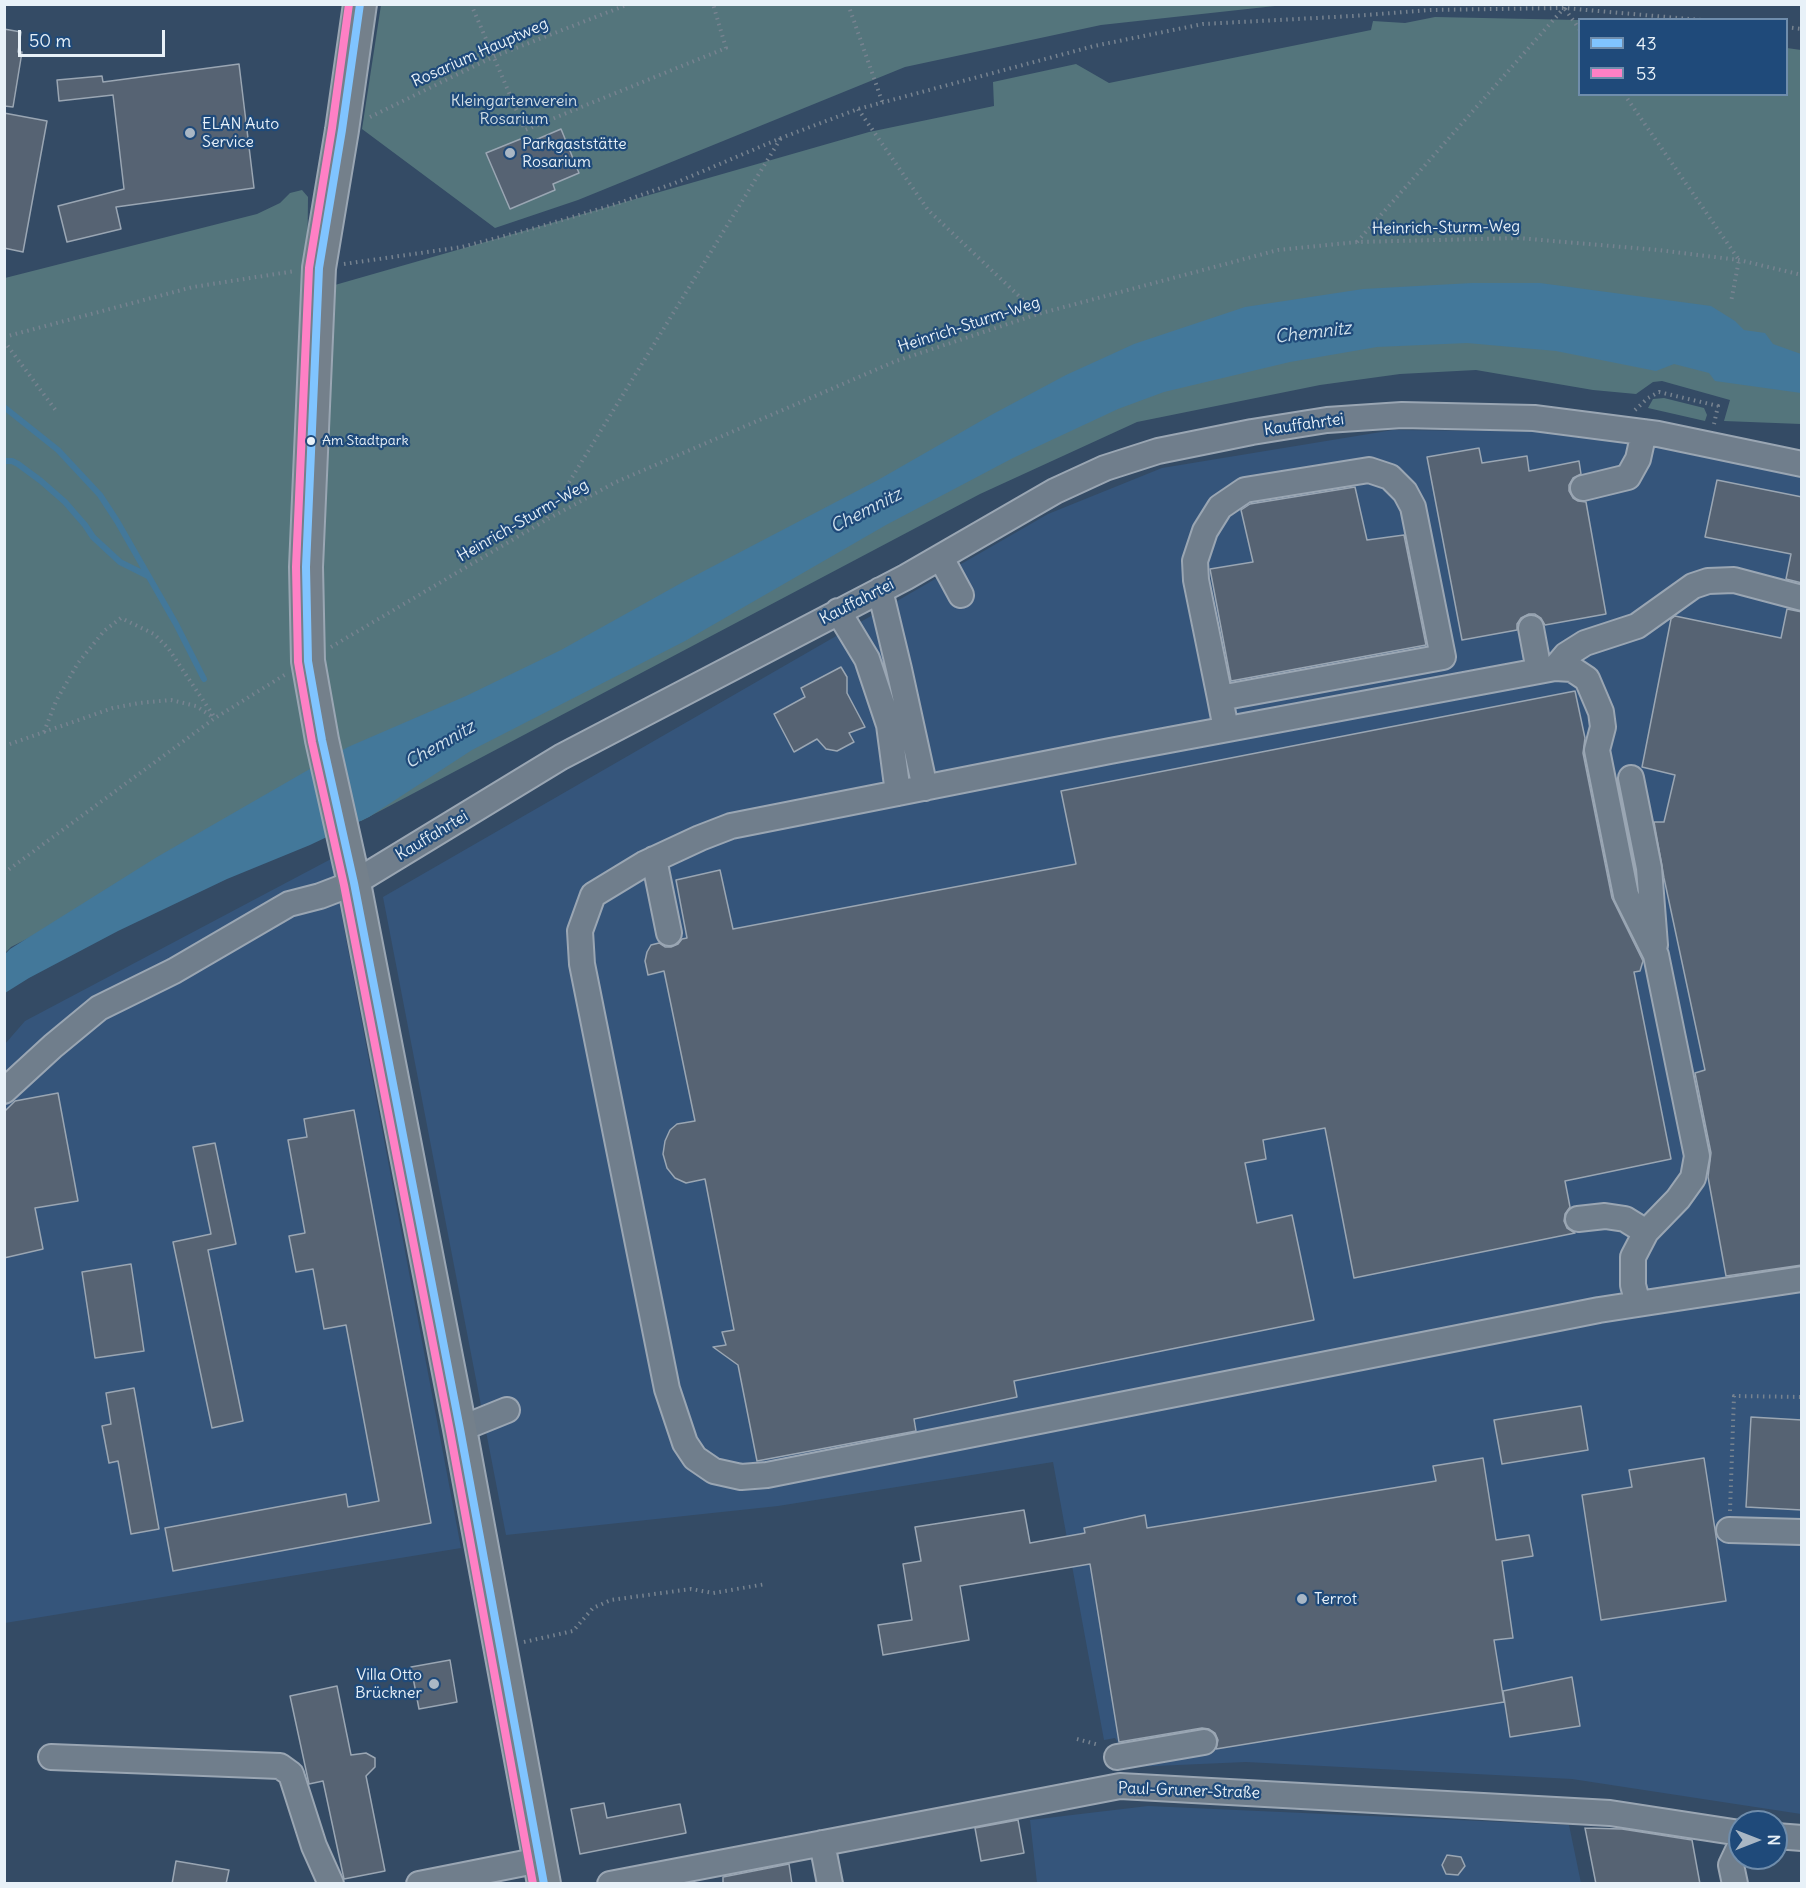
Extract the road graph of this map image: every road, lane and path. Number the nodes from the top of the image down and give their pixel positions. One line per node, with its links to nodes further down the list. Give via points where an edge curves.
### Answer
1 (360, 4): 13 (main road)
2 (471, 4): 9 (path)
3 (629, 4): 9 (path, Rosarium Hauptweg)
4 (713, 4): 9 (path, via 726,48 525,130)
5 (848, 4): 11 (path)
6 (1564, 6): 7 (path); 8 (path); 11 (path, via 1203,24 1094,46); 15 (path)
7 (1681, 18)
8 (1578, 27)
9 (493, 57): 13 (path, Rosarium Hauptweg)
10 (1625, 96): 16 (path)
11 (884, 104): 12 (path)
12 (858, 109): 14 (path); 20 (path, via 928,210)
13 (342, 130): 17 (main road)
14 (781, 138): 17 (path, via 656,190 535,228 462,246); 27 (path)
15 (1357, 242): 16 (path, Heinrich-Sturm-Weg, via 1518,238); 20 (path, Heinrich-Sturm-Weg, via 1278,250)
16 (1739, 260): 18 (path, Heinrich-Sturm-Weg); 19 (path)
17 (319, 268): 21 (path, via 193,287); 34 (main road, via 306,567)
18 (1802, 275)
19 (1731, 302)
20 (1038, 314): 27 (path, Heinrich-Sturm-Weg, via 896,361 616,482)
21 (4, 339): 22 (path)
22 (57, 412)
23 (1639, 422): 24 (path, via 1648,398 1659,392 1718,406); 25 (street, Kauffahrtei); 26 (street, via 1638,459 1628,477); 28 (street, Kauffahrtei, via 1402,415 1327,420 1252,432 1158,451 1106,468 1055,491)
24 (1714, 427)
25 (1802, 464)
26 (1583, 488)
27 (546, 520): 34 (path, Heinrich-Sturm-Weg)
28 (941, 558): 29 (street, Kauffahrtei); 30 (street)
29 (880, 590): 32 (street, Kauffahrtei); 44 (street)
30 (961, 595)
31 (1802, 598): 35 (street, via 1734,580 1708,581 1693,586 1637,626 1585,643)
32 (838, 611): 45 (street, via 867,659 889,725); 48 (street, Kauffahrtei, via 561,757)
33 (1531, 628): 35 (street)
34 (308, 661): 39 (path, Heinrich-Sturm-Weg); 48 (main road)
35 (1547, 670): 38 (street); 50 (street, via 1572,669 1587,679 1595,694 1603,727 1597,750 1626,895)
36 (1338, 676): 37 (street); 37 (street, via 1443,657 1413,507 1390,477 1369,470 1245,490 1220,507 1205,531 1195,561); 38 (street)
37 (1220, 698): 40 (street)
38 (1344, 707): 40 (street)
39 (214, 718): 41 (path, via 196,706 171,700 113,708); 41 (path, via 168,648 154,634 121,618 104,631 78,663); 47 (path, Heinrich-Sturm-Weg)
40 (1226, 729): 44 (street)
41 (44, 732): 42 (path)
42 (4, 746)
43 (1631, 778): 50 (street, via 1649,868)
44 (925, 788): 45 (street)
45 (898, 793): 46 (street, via 731,826)
46 (654, 860): 49 (street); 55 (street, via 593,895 579,931 582,964 667,1389 685,1443 695,1458 714,1471 741,1477 767,1475)
47 (4, 873)
48 (354, 883): 51 (street, Kauffahrtei, via 289,904 174,971 99,1008); 58 (main road)
49 (669, 933)
50 (1656, 955): 53 (street, via 1697,1156 1693,1178)
51 (4, 1091)
52 (1578, 1219): 53 (street, via 1625,1219)
53 (1646, 1232): 55 (street, via 1633,1257)
54 (1802, 1279): 55 (street)
55 (1638, 1304)
56 (1802, 1397): 59 (path, via 1734,1396)
57 (507, 1410): 58 (street)
58 (459, 1429): 62 (main road)
59 (1729, 1530): 60 (street)
60 (1802, 1532)
61 (766, 1584): 62 (path, via 713,1593 691,1589 605,1602 593,1608 573,1631)
62 (500, 1646): 69 (main road)
63 (1077, 1739): 65 (path)
64 (1204, 1742): 65 (street)
65 (1111, 1752)
66 (51, 1757): 70 (street, via 280,1766 291,1774 314,1846)
67 (1728, 1831): 68 (street, Paul-Gruner-Straße, via 1610,1813 1120,1786)
68 (822, 1843): 72 (street, Paul-Gruner-Straße); 73 (street)
69 (542, 1872): 71 (street)
70 (332, 1884)
71 (419, 1884)
72 (610, 1884)
73 (830, 1884)

